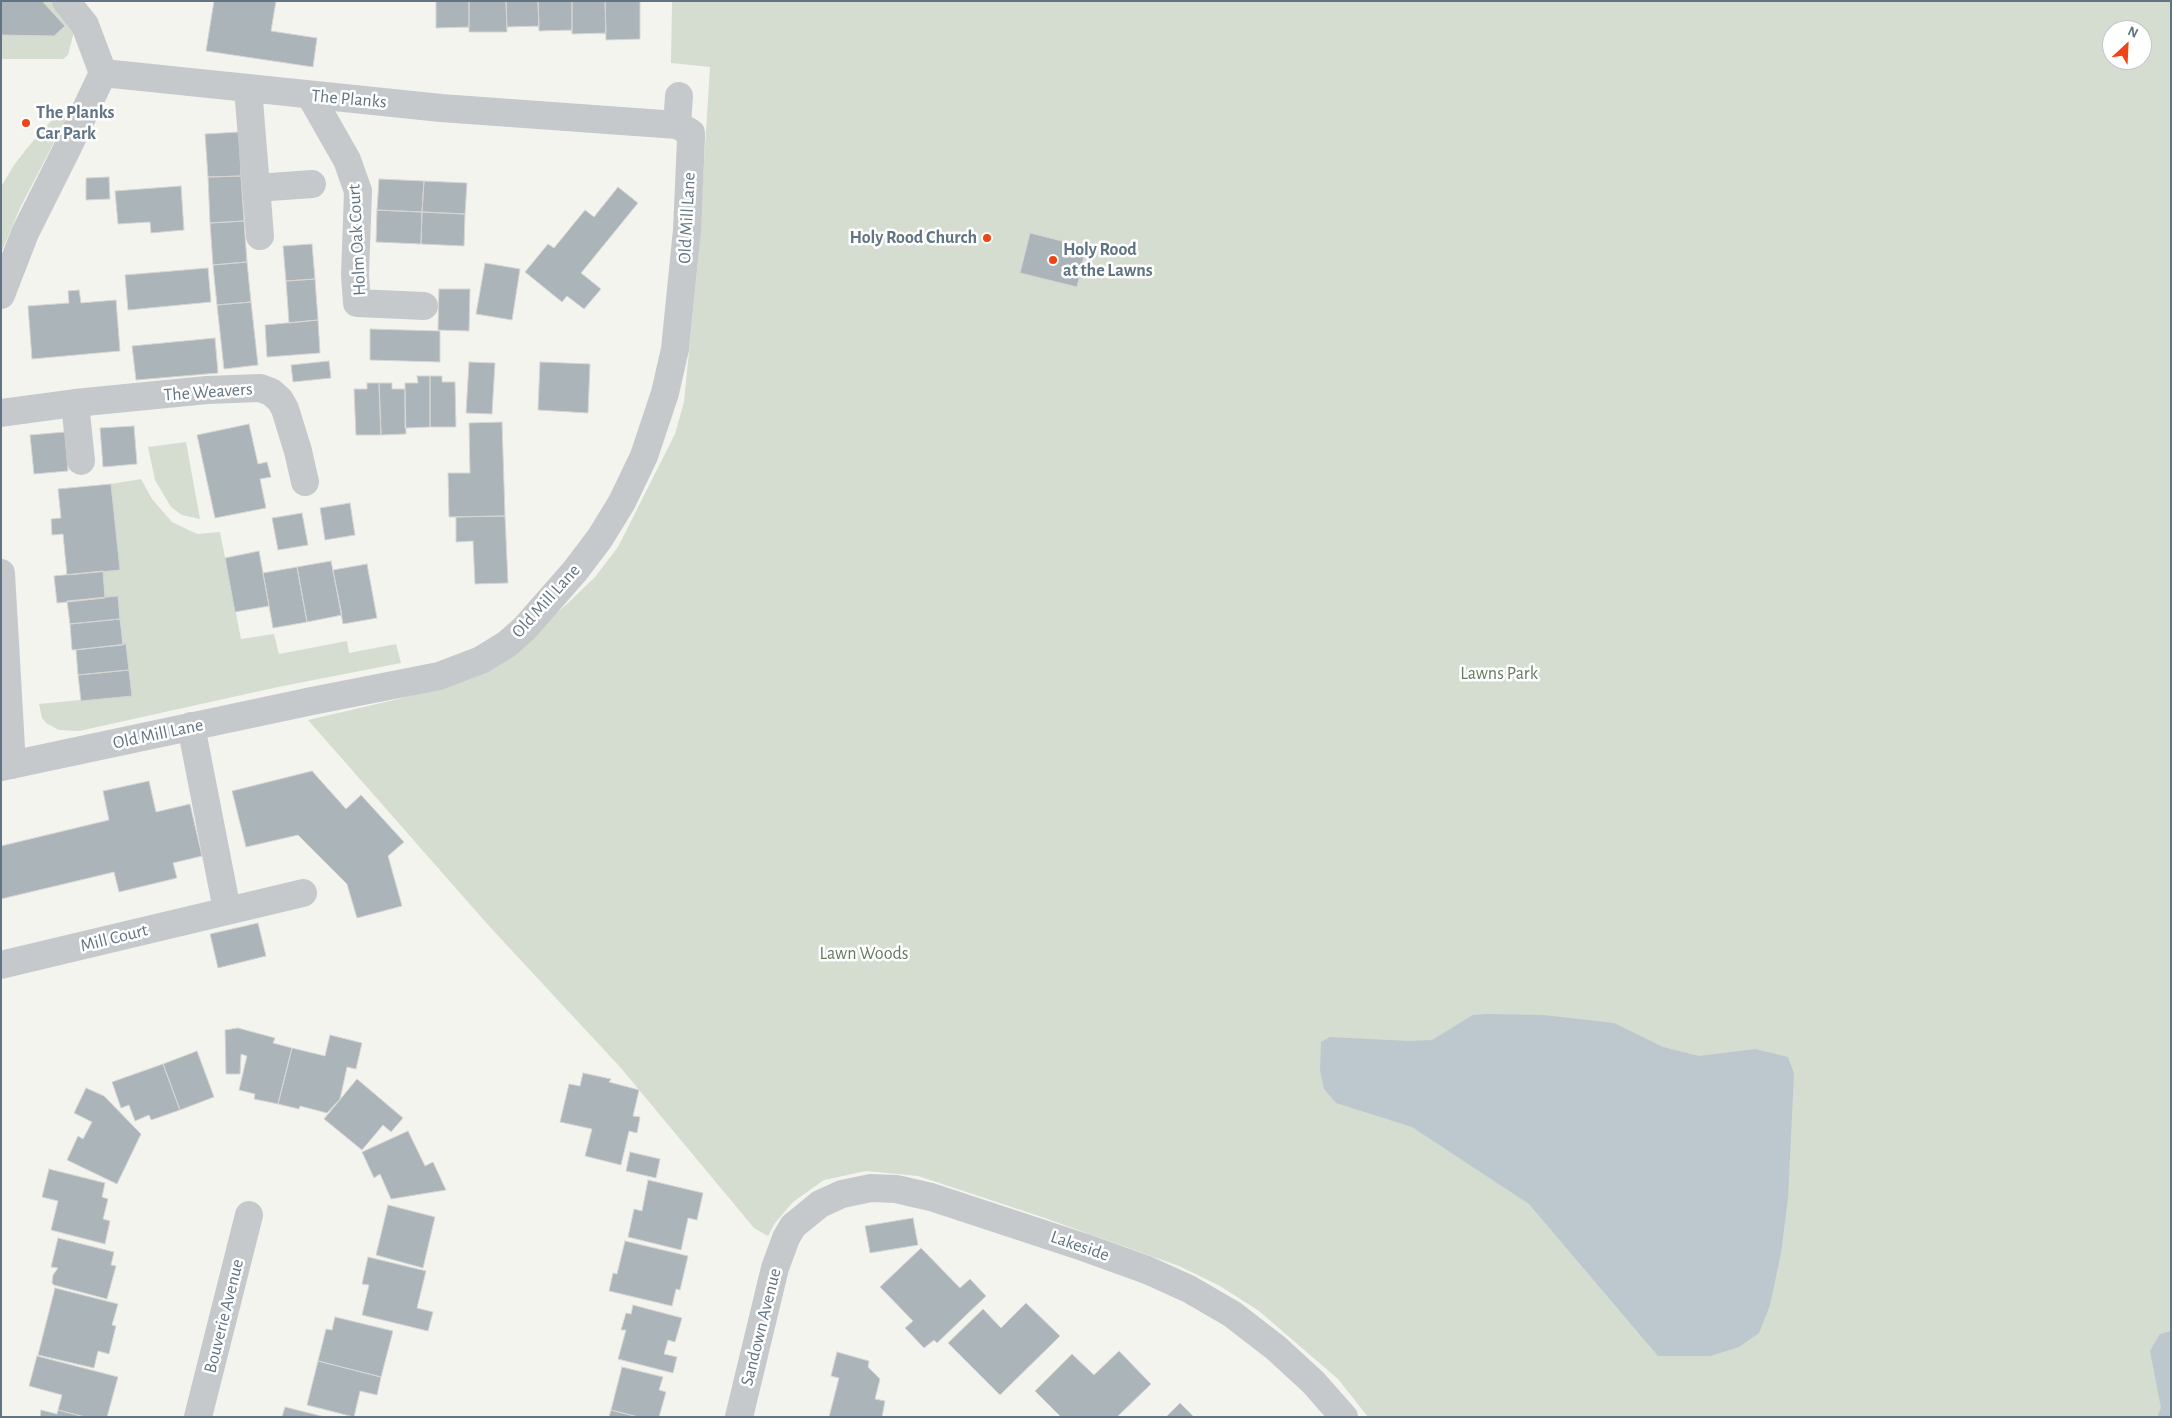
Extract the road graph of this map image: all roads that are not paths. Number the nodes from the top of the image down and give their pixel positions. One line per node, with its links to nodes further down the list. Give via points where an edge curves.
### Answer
1 (66, 1): 2 (street, via 85,25)
2 (103, 73): 3 (street, The Planks); 10 (street, via 25,233)
3 (248, 88): 4 (street, The Planks); 8 (street)
4 (310, 95): 6 (street, The Planks); 11 (street, Holm Oak Court, via 347,160 358,191 357,303)
5 (679, 96): 6 (street)
6 (677, 125): 17 (street, Old Mill Lane, via 691,133 691,146 684,284 671,372 656,425 635,478 600,538 575,571 507,644 463,669)
7 (312, 184): 8 (street)
8 (256, 188): 9 (street)
9 (260, 236)
10 (1, 295)
11 (424, 306)
12 (75, 403): 13 (street, The Weavers); 14 (street); 15 (street, The Weavers, via 260,388 271,392 285,409)
13 (1, 413)
14 (81, 461)
15 (304, 483)
16 (1, 573): 18 (street)
17 (191, 726): 18 (street, Old Mill Lane); 20 (street)
18 (7, 766)
19 (303, 893): 20 (street, Mill Court)
20 (227, 910): 21 (street, Mill Court)
21 (1, 965)
22 (249, 1215): 24 (street, Bouverie Avenue)
23 (786, 1238): 25 (street, Sandown Avenue, via 775,1268); 26 (street, Lakeside, via 804,1216 842,1194 871,1188 896,1189 940,1200 1092,1250 1189,1289 1232,1314 1276,1348)
24 (198, 1417)
25 (739, 1417)
26 (1344, 1417)

